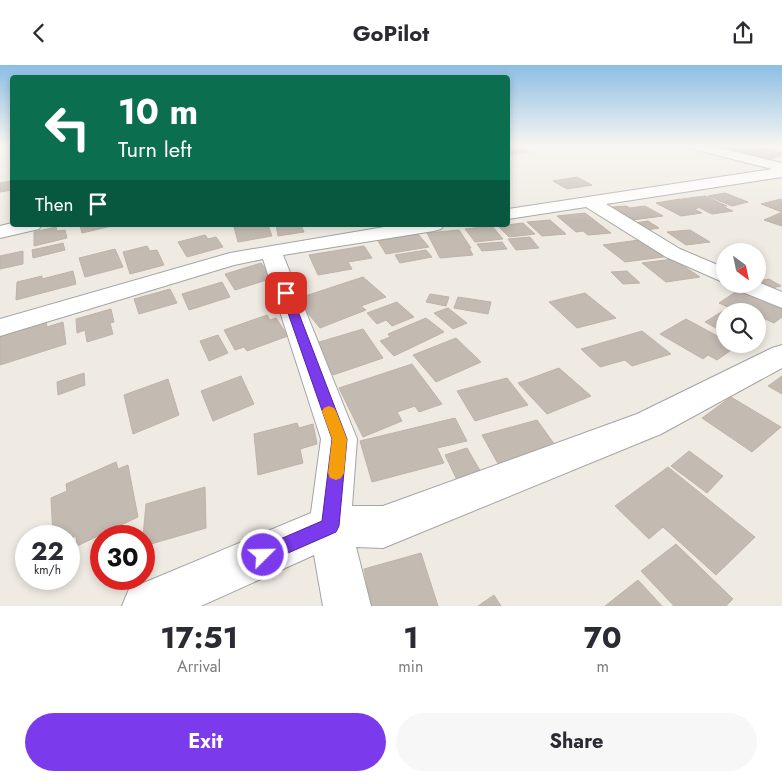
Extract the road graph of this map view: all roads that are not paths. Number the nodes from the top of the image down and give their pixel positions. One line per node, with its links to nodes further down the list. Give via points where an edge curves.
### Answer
1 (782, 172): 2 (street)
2 (590, 202): 3 (street); 9 (street, via 673,253)
3 (510, 214)
4 (23, 227): 6 (street)
5 (407, 227): 7 (street)
6 (0, 232)
7 (312, 234): 8 (street)
8 (271, 251): 12 (street, via 230,259); 14 (street, via 339,439)
9 (716, 272)
10 (764, 293): 11 (street)
11 (782, 301)
12 (0, 328)
13 (782, 355): 14 (street, via 649,424 383,527)
14 (330, 526): 15 (street); 16 (street)
15 (146, 606)
16 (347, 606)

